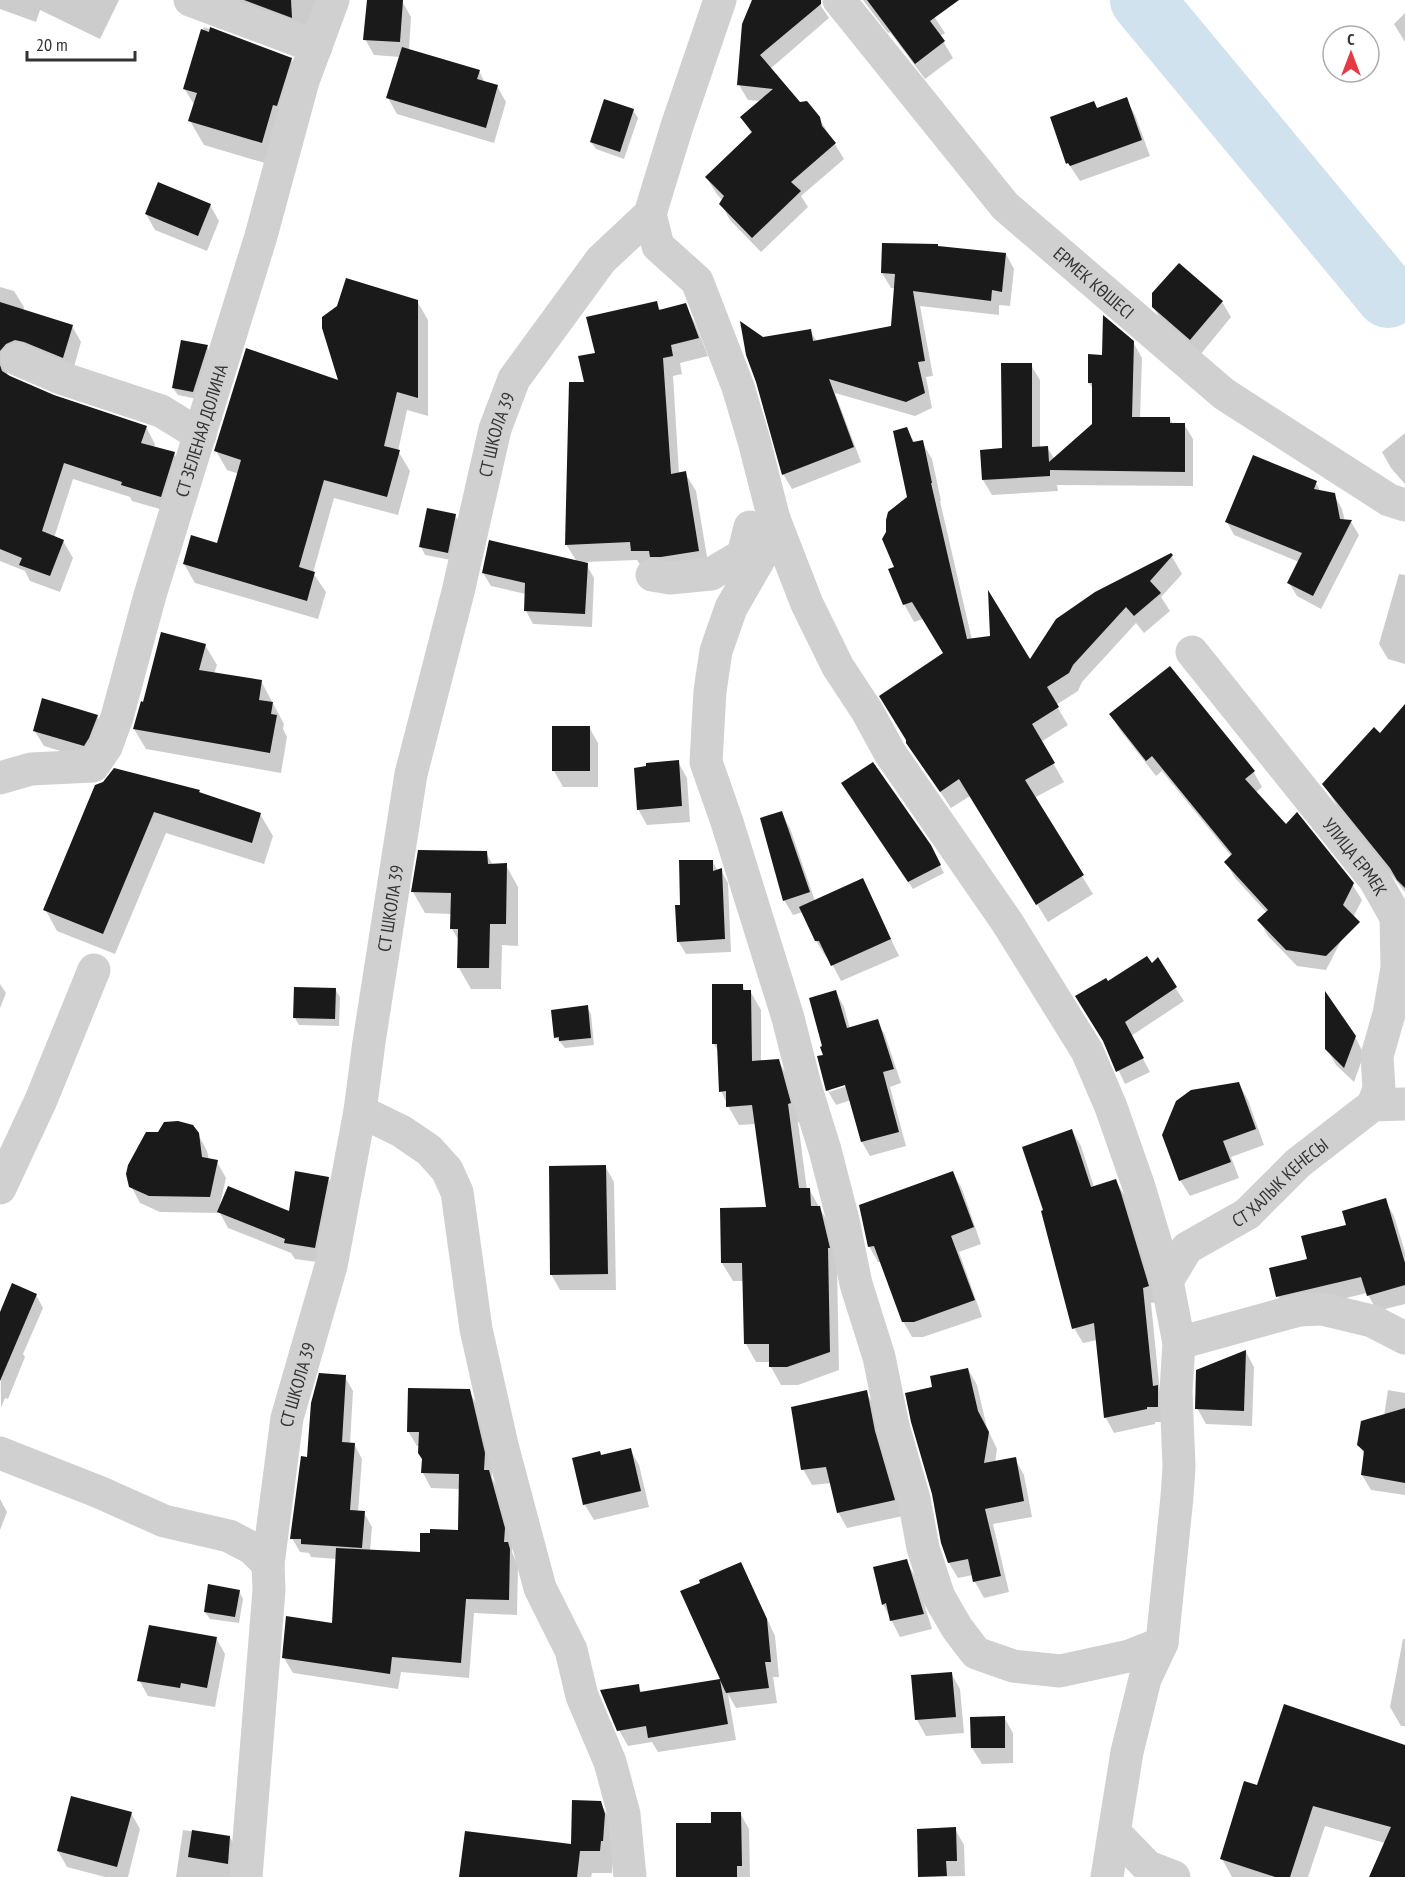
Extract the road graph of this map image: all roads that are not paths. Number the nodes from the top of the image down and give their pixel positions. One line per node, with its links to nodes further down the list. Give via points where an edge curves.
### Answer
1 (190, 0): 5 (street)
2 (333, 0): 5 (street, СТ ЗЕЛЕНАЯ ДОЛИНА)
3 (720, 0): 6 (street, СТ ШКОЛА 39)
4 (839, 0): 10 (street, ЕРМЕК КӨШЕСІ, via 1005,206 1224,394 1389,500)
5 (316, 47): 8 (street, СТ ЗЕЛЕНАЯ ДОЛИНА)
6 (650, 214): 9 (street, via 658,246 697,281 738,387); 18 (street, СТ ШКОЛА 39, via 601,260 514,379 495,429 411,774)
7 (17, 359): 8 (street, via 161,411)
8 (200, 435): 14 (street, СТ ЗЕЛЕНАЯ ДОЛИНА, via 106,747 93,766 31,769)
9 (764, 480): 11 (street); 12 (street, via 743,555 711,574 670,578)
10 (1405, 505)
11 (774, 519): 20 (street, via 807,604 838,667 890,753 1007,922 1087,1051 1139,1187); 25 (street, via 762,555 731,608 716,651 706,762 788,1018 825,1150 923,1548 939,1597 976,1653 1013,1666 1060,1671 1129,1656)
12 (652, 575)
13 (1192, 652): 17 (street, УЛИЦА ЕРМЕК, via 1375,880 1396,917 1397,968 1377,1056 1379,1089)
14 (0, 778)
15 (94, 970): 19 (street)
16 (1405, 1104): 17 (street)
17 (1373, 1105): 20 (street, СТ ХАЛЫК КЕНЕСЫ, via 1298,1163 1248,1214 1187,1248)
18 (360, 1111): 24 (street, СТ ШКОЛА 39, via 331,1266 286,1418); 28 (street, via 429,1150 447,1170 457,1192 476,1329 502,1445 540,1588 571,1650 582,1696 609,1762 624,1814)
19 (0, 1188)
20 (1167, 1281): 22 (street)
21 (1405, 1338): 22 (street, via 1372,1322 1322,1309 1299,1310)
22 (1179, 1343): 25 (street, via 1179,1467)
23 (0, 1453): 24 (street, via 164,1521 229,1536 252,1548)
24 (268, 1564): 27 (street, СТ ШКОЛА 39)
25 (1162, 1643): 26 (street, via 1145,1680 1126,1752)
26 (1115, 1833): 29 (street); 30 (street, via 1148,1868)
27 (246, 1877)
28 (630, 1877)
29 (1107, 1877)
30 (1174, 1877)

